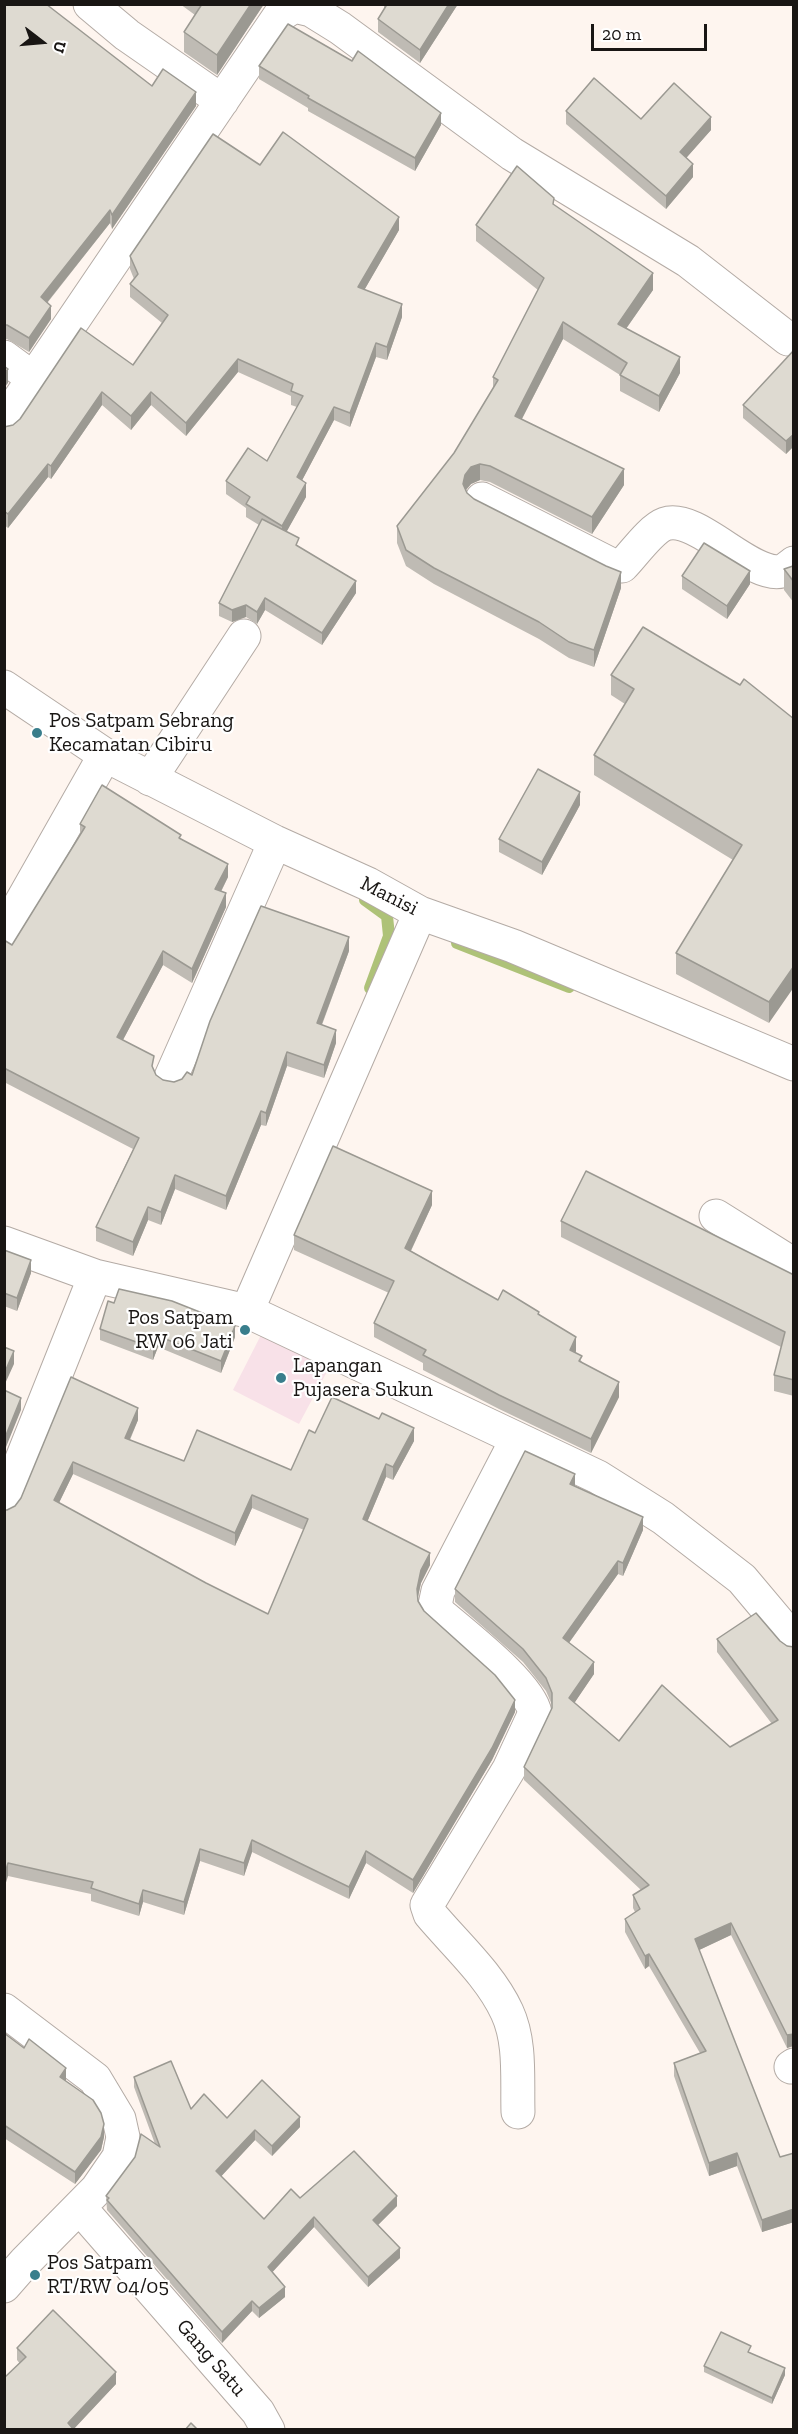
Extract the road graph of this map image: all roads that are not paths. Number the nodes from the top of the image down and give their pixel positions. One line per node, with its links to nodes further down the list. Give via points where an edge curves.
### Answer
1 (90, 4): 2 (street, via 127,35)
2 (222, 101): 3 (street, via 280,15 294,6 311,9 512,154 688,261); 5 (street)
3 (788, 339)
4 (4, 357): 5 (street)
5 (34, 378): 6 (street)
6 (4, 422)
7 (482, 499): 8 (street, via 614,566 622,566 659,527 668,523 685,525 766,570 783,571)
8 (794, 563)
9 (244, 636): 12 (street)
10 (4, 687): 11 (street, Manisi)
11 (105, 755): 12 (street, Manisi); 15 (street)
12 (150, 779): 13 (street, Manisi)
13 (275, 842): 14 (street, Manisi, via 368,884); 17 (street)
14 (420, 913): 16 (street, Manisi, via 513,946); 22 (street)
15 (4, 933)
16 (794, 1064)
17 (171, 1077)
18 (716, 1216): 20 (street)
19 (4, 1243): 21 (street)
20 (792, 1260)
21 (95, 1276): 22 (street); 24 (street)
22 (247, 1311): 23 (street)
23 (517, 1439): 25 (street, via 598,1478 663,1518 742,1579); 27 (street, via 438,1591 435,1605 440,1614 500,1666 529,1698 536,1713 509,1769 427,1905 430,1914 495,1991 507,2013 517,2058)
24 (4, 1504)
25 (794, 1641)
26 (4, 2010): 28 (street, via 95,2079 119,2119 123,2137 119,2157)
27 (518, 2112)
28 (80, 2208): 29 (street); 30 (street, Gang Satu, via 258,2412)
29 (4, 2286)
30 (268, 2430)

